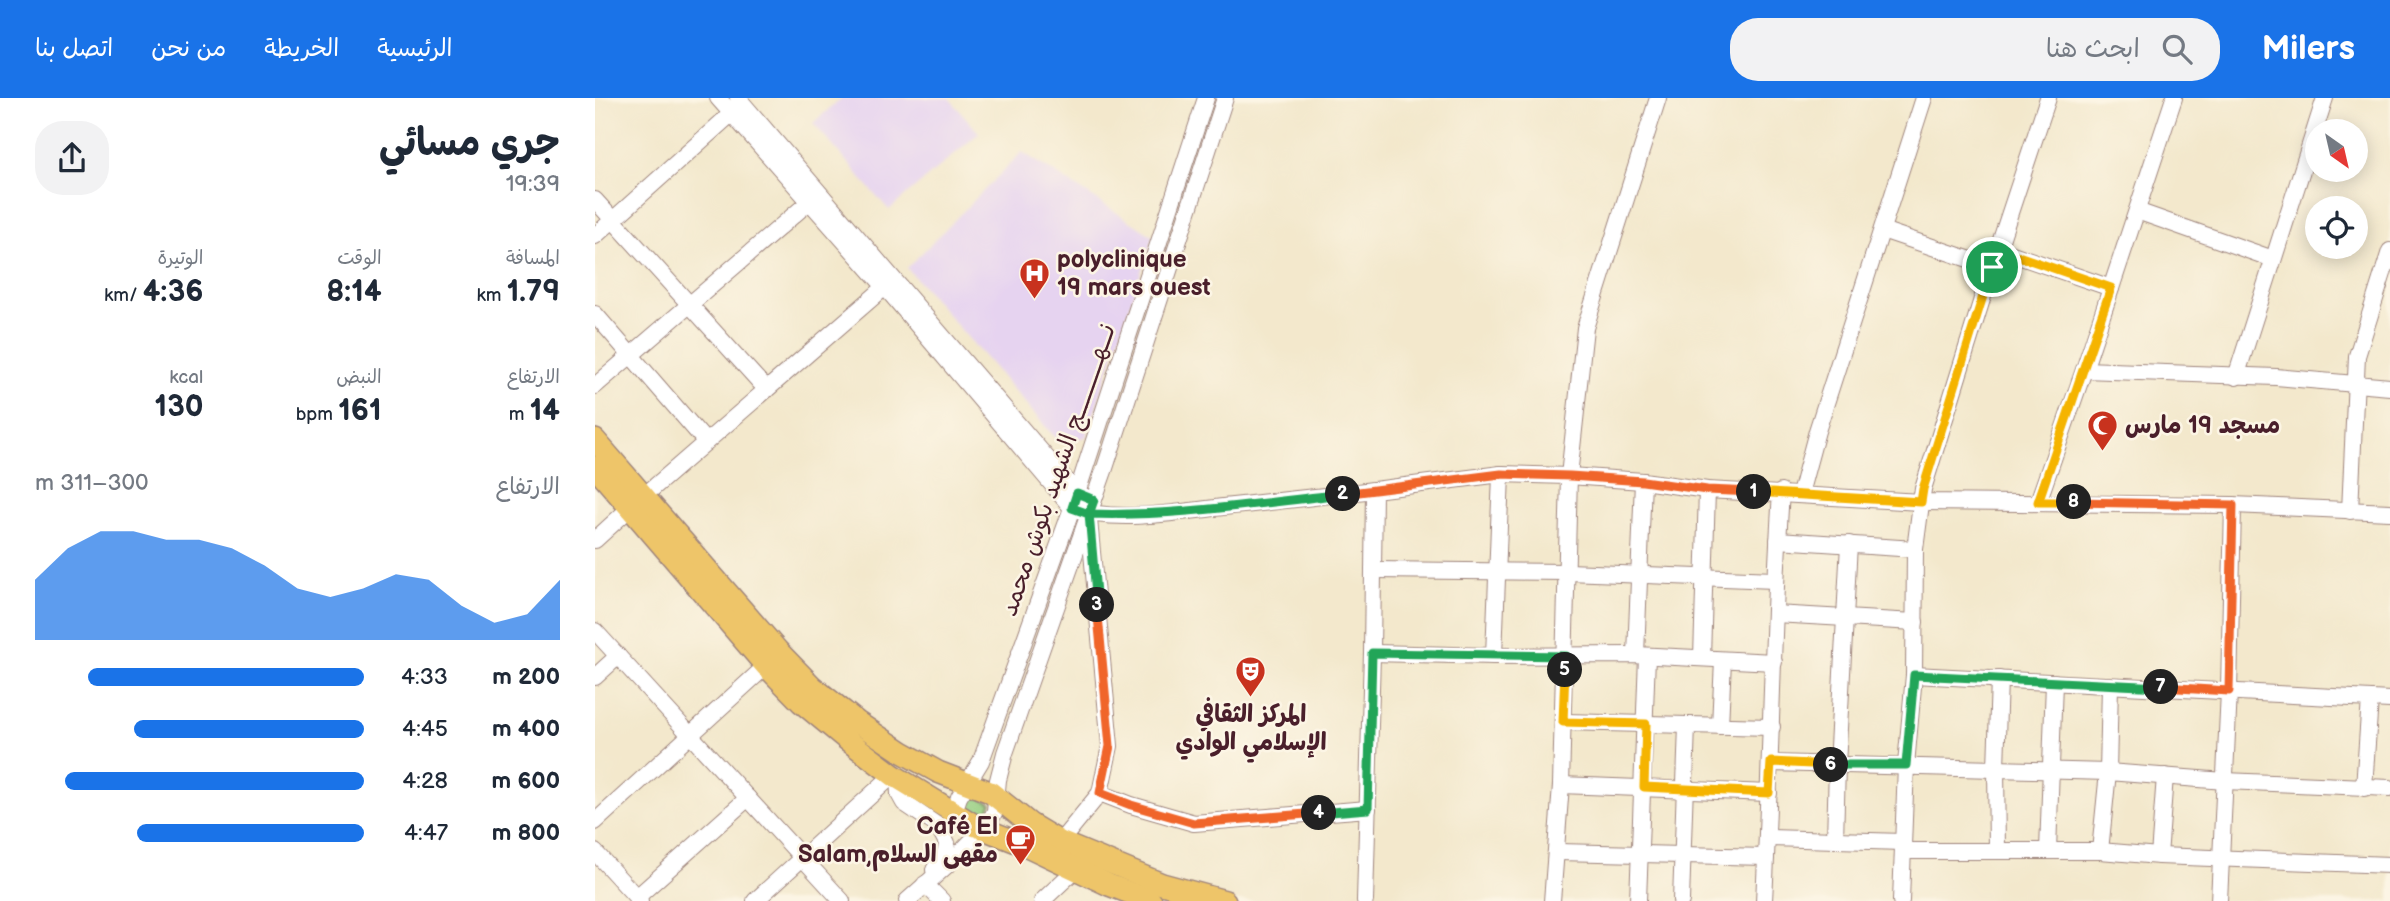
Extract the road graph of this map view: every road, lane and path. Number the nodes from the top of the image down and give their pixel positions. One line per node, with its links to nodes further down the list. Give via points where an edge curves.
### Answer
1 (718, 98): 10 (street)
2 (738, 98): 21 (street)
3 (1206, 98): 43 (street, نـــهـــــــــــج الشهيد بكوش محمد)
4 (1225, 98): 47 (street, نـــهـــــــــــج الشهيد بكوش محمد)
5 (1657, 98): 36 (street, via 1584,328)
6 (1924, 98): 15 (street)
7 (2048, 98): 17 (street)
8 (2174, 98): 13 (street)
9 (2325, 98): 19 (street)
10 (731, 114): 12 (street); 14 (street)
11 (595, 200): 14 (street)
12 (809, 202): 21 (street); 23 (street)
13 (2137, 211): 19 (street); 22 (street)
14 (613, 220): 16 (street); 23 (street)
15 (1882, 230): 20 (street); 41 (street)
16 (595, 236)
17 (1998, 249): 20 (street); 22 (street)
18 (2390, 251): 28 (street, via 2357,356)
19 (2273, 259): 27 (street)
20 (1992, 267): 44 (street)
21 (890, 282): 31 (street); 43 (street)
22 (2111, 288): 26 (street)
23 (688, 304): 25 (street); 31 (street)
24 (595, 314): 25 (street)
25 (631, 355): 29 (street); 33 (street)
26 (2084, 370): 27 (street); 45 (street)
27 (2236, 377): 28 (street)
28 (2354, 384): 30 (street); 48 (street)
29 (595, 386)
30 (2390, 387)
31 (766, 390): 33 (street)
32 (595, 440): 42 (main road)
33 (706, 442): 42 (street)
34 (595, 467): 42 (main road)
35 (1501, 474): 36 (street); 38 (street); 56 (street)
36 (1570, 476): 37 (street); 55 (street)
37 (1643, 481): 39 (street); 57 (street)
38 (1374, 490): 47 (street, via 1181,512 1121,515); 54 (street)
39 (1707, 490): 40 (street); 58 (street)
40 (1781, 492): 41 (street); 51 (street)
41 (1800, 494): 44 (street)
42 (638, 501): 50 (street); 72 (main road, via 719,613); 96 (main road, via 813,687 902,752)
43 (1075, 501): 47 (street); 96 (street, نـــهـــــــــــج الشهيد بكوش محمد, via 981,761)
44 (1921, 502): 45 (street); 53 (street)
45 (2038, 502): 46 (street)
46 (2233, 505): 48 (street); 78 (street)
47 (1091, 507): 102 (street, via 1110,746); 104 (street, نـــهـــــــــــج الشهيد بكوش محمد, via 1005,753)
48 (2350, 511): 49 (street)
49 (2390, 513)
50 (595, 540)
51 (1778, 540): 52 (street); 59 (street)
52 (1849, 544): 53 (street); 61 (street)
53 (1915, 549): 62 (street)
54 (1373, 570): 56 (street); 64 (street)
55 (1568, 572): 56 (street); 57 (street); 67 (street)
56 (1499, 573): 66 (street)
57 (1638, 576): 58 (street); 68 (street)
58 (1705, 576): 59 (street); 69 (street)
59 (1775, 580): 60 (street)
60 (1775, 614): 61 (street); 71 (street)
61 (1845, 618): 62 (street); 88 (street)
62 (1915, 622): 73 (street)
63 (595, 631): 65 (street)
64 (1372, 653): 66 (street); 106 (street)
65 (618, 656): 74 (street); 86 (street)
66 (1494, 656): 67 (street)
67 (1566, 656): 68 (street); 81 (street)
68 (1641, 656): 69 (street); 82 (street)
69 (1702, 658): 70 (street)
70 (1723, 660): 71 (street); 84 (street)
71 (1774, 662): 85 (street)
72 (766, 666): 86 (street); 93 (main road, via 801,702)
73 (1914, 675): 75 (street); 89 (street)
74 (595, 677)
75 (1999, 679): 76 (street); 90 (street)
76 (2054, 682): 77 (street); 91 (street)
77 (2111, 685): 78 (street); 92 (street)
78 (2229, 691): 79 (street); 95 (street)
79 (2370, 699): 80 (street); 99 (street)
80 (2390, 700)
81 (1563, 722): 82 (street); 97 (street)
82 (1646, 724): 83 (street); 98 (street)
83 (1687, 725): 84 (street); 101 (street)
84 (1720, 726): 85 (street)
85 (1772, 727): 87 (street)
86 (690, 734): 105 (street); 108 (street)
87 (1771, 762): 88 (street); 103 (street)
88 (1837, 765): 89 (street); 111 (street)
89 (1906, 765): 90 (street); 113 (street)
90 (1996, 767): 91 (street); 114 (street)
91 (2052, 770): 92 (street); 115 (street)
92 (2108, 772): 94 (street); 116 (street)
93 (896, 776): 107 (main road); 123 (street); 127 (street, via 904,803 938,826 947,843)
94 (2165, 776): 95 (street); 121 (street)
95 (2225, 781): 99 (street); 124 (street)
96 (968, 783): 104 (main road); 107 (street, نـــهـــــــــــج الشهيد بكوش محمد)
97 (1561, 785): 98 (street); 118 (street)
98 (1644, 787): 101 (street); 119 (street)
99 (2364, 788): 100 (street)
100 (2390, 788)
101 (1686, 789): 103 (street); 120 (street)
102 (1100, 793): 106 (street, via 1194,823); 112 (street)
103 (1769, 793): 110 (street)
104 (996, 797): 109 (street, نـــهـــــــــــج الشهيد بكوش محمد, via 992,817); 112 (main road)
105 (748, 798): 123 (street); 128 (street)
106 (1368, 809): 136 (street)
107 (954, 812): 109 (main road)
108 (595, 822)
109 (982, 829): 126 (main road); 127 (street, نـــهـــــــــــج الشهيد بكوش محمد)
110 (1768, 838): 111 (street); 122 (street)
111 (1835, 840): 113 (street)
112 (1060, 842): 135 (main road, via 1162,884)
113 (1904, 846): 114 (street); 141 (street)
114 (1997, 851): 115 (street)
115 (2048, 851): 116 (street)
116 (2100, 851): 121 (street)
117 (595, 852): 128 (street)
118 (1558, 852): 119 (street); 137 (street)
119 (1640, 854): 120 (street); 138 (street)
120 (1684, 854): 122 (street); 139 (street)
121 (2159, 856): 124 (street)
122 (1766, 857): 140 (street)
123 (802, 858): 129 (street); 130 (street)
124 (2221, 858): 125 (street); 142 (street)
125 (2390, 865)
126 (1076, 870): 133 (street); 134 (main road)
127 (925, 884): 131 (street); 132 (street)
128 (638, 899)
129 (755, 901)
130 (842, 901)
131 (907, 901)
132 (942, 901)
133 (1042, 901)
134 (1151, 901)
135 (1225, 901)
136 (1364, 901)
137 (1552, 901)
138 (1638, 901)
139 (1681, 901)
140 (1764, 901)
141 (1901, 901)
142 (2219, 901)

